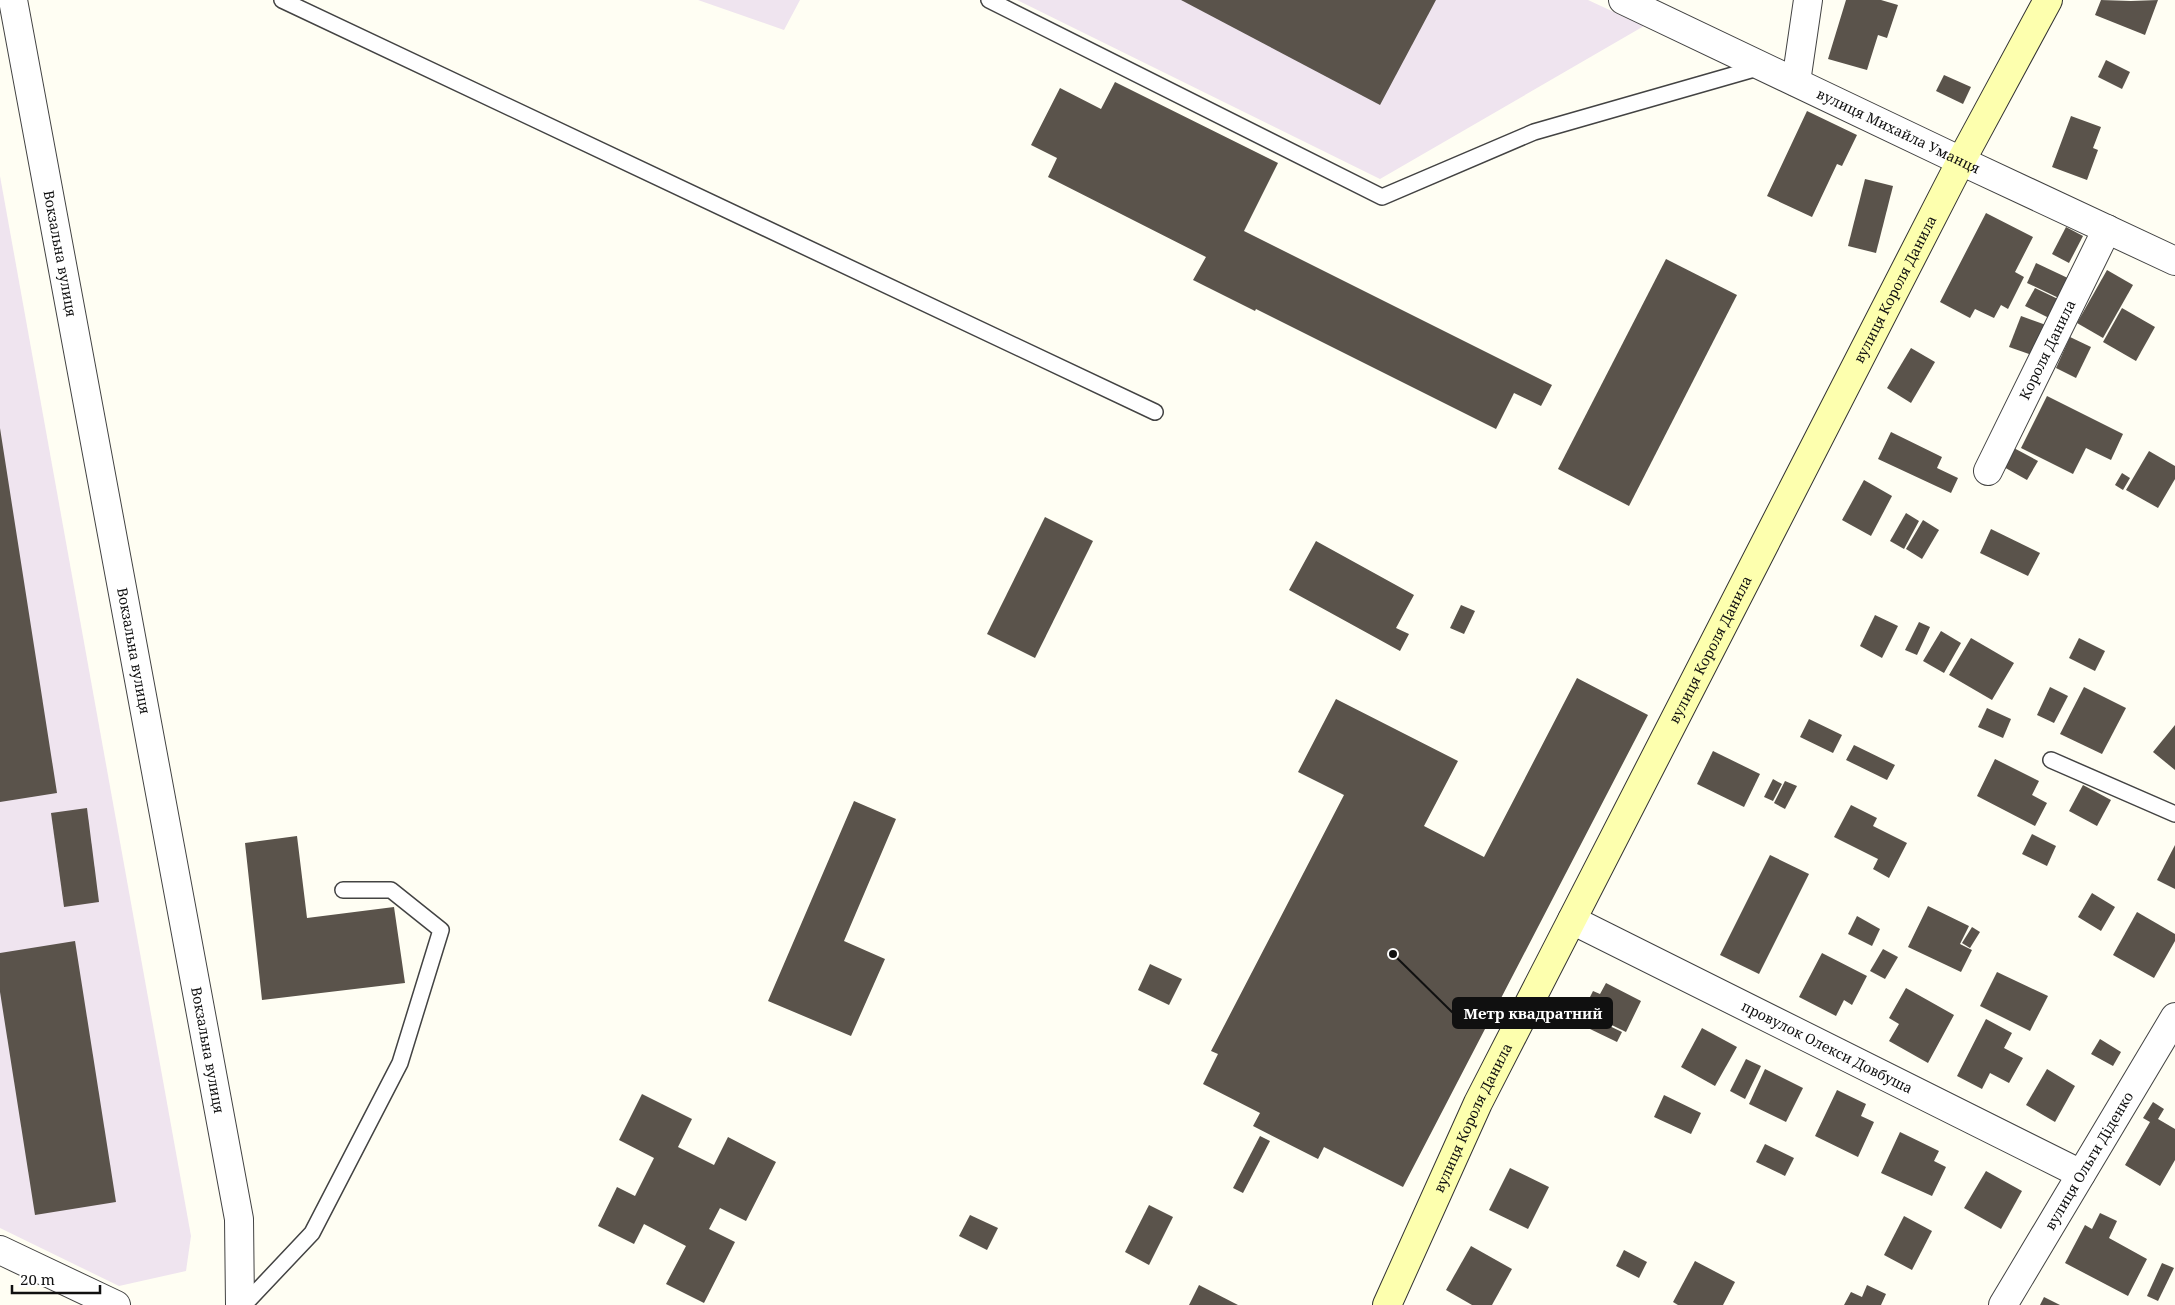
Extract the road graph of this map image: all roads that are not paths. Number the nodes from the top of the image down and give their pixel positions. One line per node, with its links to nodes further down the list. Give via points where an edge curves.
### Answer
1 (13, 0): 22 (street, Вокзальна вулиця, via 239,1219)
2 (282, 0): 12 (lane)
3 (989, 0): 7 (lane, via 1382,197 1534,132)
4 (1623, 0): 7 (street, вулиця Михайла Уманця)
5 (1808, 0): 8 (street)
6 (2048, 0): 9 (main road, вулиця Короля Данила)
7 (1762, 66): 8 (street, вулиця Михайла Уманця)
8 (1796, 82): 9 (street, вулиця Михайла Уманця)
9 (1961, 161): 10 (street, вулиця Михайла Уманця); 17 (main road, вулиця Короля Данила)
10 (2107, 229): 11 (street, вулиця Михайла Уманця); 13 (street, Короля Данила)
11 (2175, 261)
12 (1155, 412)
13 (1988, 471)
14 (2051, 760): 15 (lane)
15 (2175, 814)
16 (343, 890): 23 (lane, via 391,890 441,930 400,1063 312,1233)
17 (1572, 920): 19 (street, провулок Олекси Довбуша); 24 (main road, вулиця Короля Данила, via 1478,1103)
18 (2175, 1017): 19 (street, вулиця Ольги Діденко)
19 (2081, 1174): 25 (street, вулиця Ольги Діденко)
20 (0, 1250): 21 (street)
21 (116, 1305)
22 (240, 1305)
23 (244, 1305)
24 (1387, 1305)
25 (2003, 1305)

